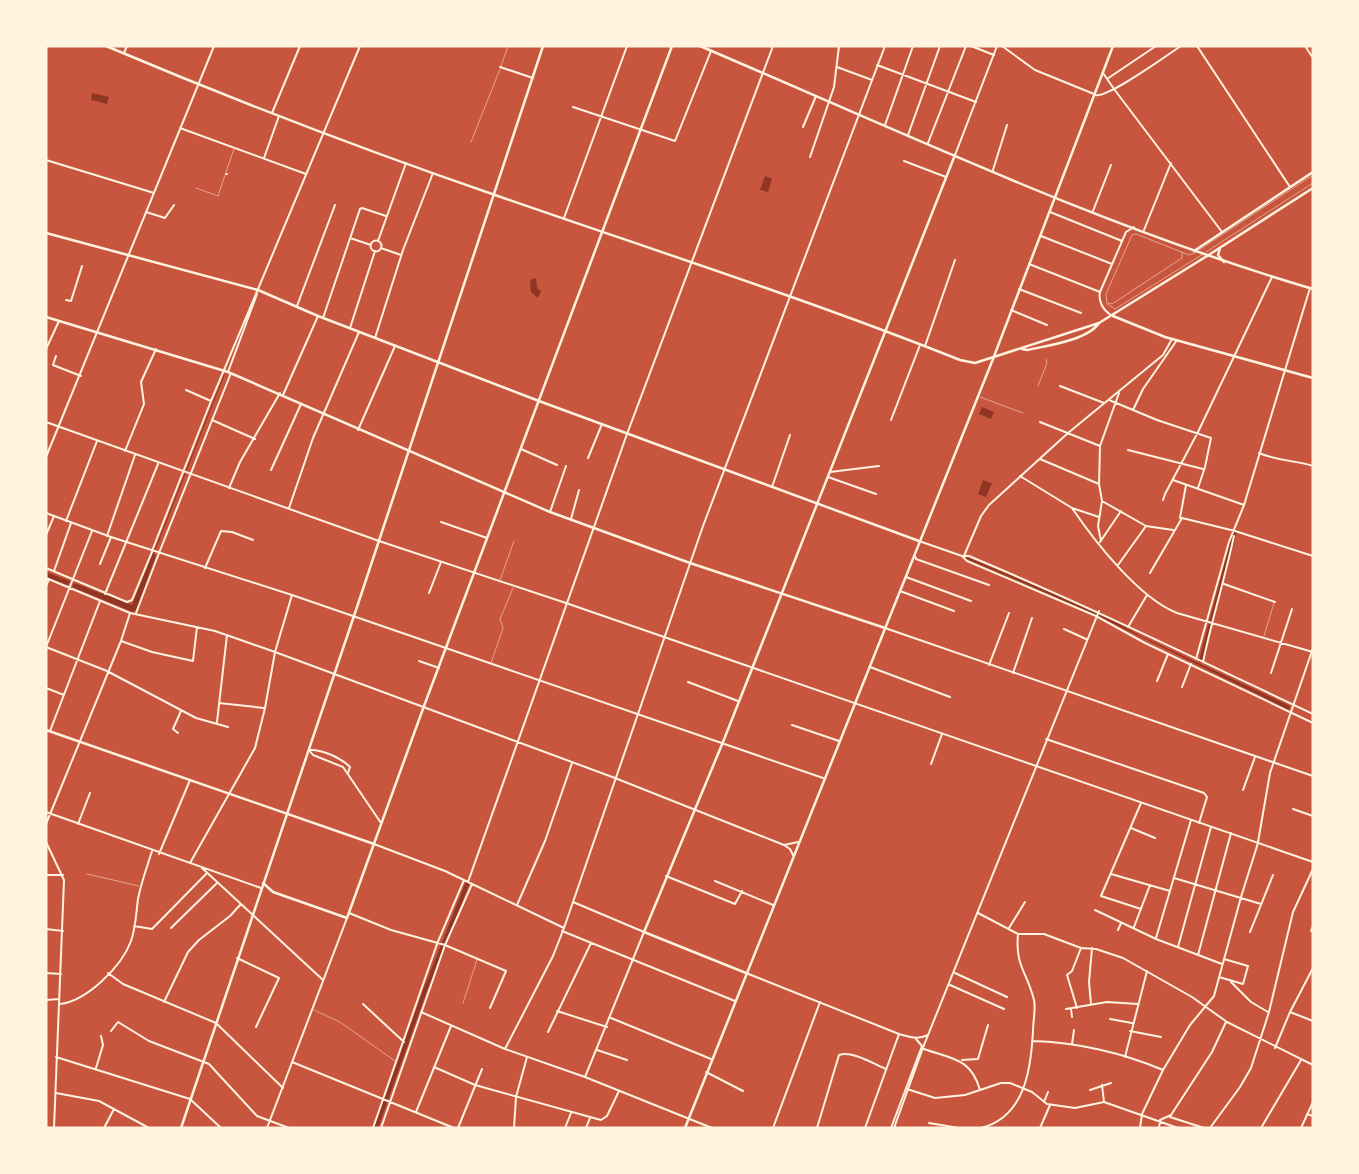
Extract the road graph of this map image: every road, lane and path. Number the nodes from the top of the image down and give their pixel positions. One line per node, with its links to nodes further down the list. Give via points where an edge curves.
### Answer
1 (106, 46): 26 (main road)
2 (127, 46): 26 (street)
3 (214, 46): 38 (street)
4 (300, 46): 47 (street)
5 (360, 46): 56 (street)
6 (508, 46): 30 (lane)
7 (543, 46): 35 (main road)
8 (627, 46): 50 (street)
9 (672, 46): 55 (main road)
10 (700, 46): 25 (main road)
11 (773, 46): 32 (street)
12 (839, 46): 31 (street)
13 (885, 46): 29 (street)
14 (913, 46): 34 (street)
15 (940, 46): 39 (street)
16 (966, 46): 41 (street)
17 (971, 46): 27 (street)
18 (998, 46): 27 (street)
19 (1002, 46): 42 (street, via 1035,70)
20 (1113, 46): 33 (main road)
21 (1156, 46): 36 (street)
22 (1181, 46): 40 (street)
23 (1197, 46): 75 (street)
24 (1305, 46): 28 (street)
25 (711, 51): 32 (main road); 55 (street, via 675,141)
26 (124, 53): 38 (main road)
27 (994, 55): 45 (street)
28 (1313, 58)
29 (877, 65): 34 (street); 37 (street)
30 (500, 67): 35 (street); 58 (lane)
31 (837, 67): 37 (street); 44 (street)
32 (762, 73): 43 (main road); 108 (street)
33 (1103, 73): 36 (street); 42 (main road)
34 (903, 75): 39 (street); 51 (street)
35 (533, 78): 79 (main road)
36 (1108, 78): 40 (street)
37 (872, 80): 48 (street)
38 (198, 84): 47 (main road); 54 (street)
39 (927, 84): 41 (street); 57 (street)
40 (1114, 89): 42 (street); 67 (street)
41 (948, 91): 45 (street); 59 (street)
42 (1095, 95): 80 (main road)
43 (816, 96): 44 (main road); 53 (street)
44 (829, 101): 48 (main road); 62 (street)
45 (976, 102): 61 (street)
46 (573, 107): 50 (street)
47 (272, 113): 49 (main road)
48 (859, 114): 51 (main road); 118 (street)
49 (279, 116): 56 (main road); 63 (street)
50 (602, 117): 55 (street); 87 (street)
51 (885, 125): 57 (main road)
52 (1008, 125): 69 (street)
53 (803, 127)
54 (180, 128): 60 (street); 78 (street)
55 (640, 130): 90 (main road)
56 (324, 133): 66 (main road); 72 (street)
57 (908, 135): 59 (main road)
58 (471, 142)
59 (928, 143): 61 (main road)
60 (234, 148): 63 (street); 76 (lane, via 218,196)
61 (955, 155): 69 (main road); 73 (main road)
62 (810, 157)
63 (264, 158): 72 (street)
64 (46, 160): 78 (street)
65 (904, 161): 73 (street)
66 (406, 163): 70 (main road); 86 (street)
67 (1171, 164): 89 (street); 91 (street)
68 (1111, 165): 83 (street)
69 (993, 170): 80 (main road)
70 (433, 173): 79 (main road); 105 (street)
71 (1313, 173): 75 (main road); 102 (lane)
72 (306, 174): 116 (street)
73 (946, 177): 132 (main road)
74 (1313, 183): 103 (lane)
75 (1290, 187): 91 (main road)
76 (196, 188)
77 (1313, 188): 99 (main road)
78 (154, 193): 84 (street)
79 (494, 195): 87 (main road); 148 (main road)
80 (1056, 197): 83 (main road); 85 (main road)
81 (174, 205): 84 (street, via 165,218)
82 (335, 205): 121 (street)
83 (1093, 211): 88 (main road)
84 (146, 212): 104 (street)
85 (1050, 212): 93 (main road); 96 (street)
86 (386, 216): 94 (street, via 360,209); 95 (street)
87 (564, 218): 90 (main road)
88 (1134, 227): 89 (main road); 96 (street, via 1127,229)
89 (1144, 230): 102 (main road)
90 (602, 231): 108 (main road); 164 (main road)
91 (1222, 232): 102 (main road)
92 (46, 234): 104 (main road)
93 (1040, 236): 110 (main road); 111 (street)
94 (350, 238): 97 (street); 127 (street)
95 (378, 241): 97 (street); 98 (street)
96 (1122, 241): 111 (street)
97 (371, 245): 100 (street)
98 (381, 248): 100 (street); 105 (street)
99 (1221, 248): 106 (main road); 109 (main road, via 1218,253)
100 (375, 251): 131 (street)
101 (1182, 252): 102 (lane, via 1191,255); 120 (lane, via 1182,258 1112,304); 120 (lane, via 1132,235 1106,294)
102 (1196, 252): 103 (main road)
103 (1203, 254): 106 (main road); 120 (lane, via 1116,309 1110,308)
104 (129, 255): 116 (main road); 133 (street)
105 (402, 255): 135 (street)
106 (1207, 256): 109 (main road); 125 (main road)
107 (956, 260): 140 (street)
108 (692, 262): 118 (main road); 180 (street)
109 (1224, 262): 113 (main road)
110 (1030, 264): 115 (main road); 117 (street)
111 (1112, 264): 117 (street)
112 (82, 266): 119 (street, via 71,301)
113 (1272, 276): 114 (main road); 144 (street)
114 (1311, 288): 152 (street)
115 (1019, 289): 122 (main road); 123 (street)
116 (258, 290): 121 (main road); 151 (street); 153 (street)
117 (1100, 292): 125 (street, via 1103,307)
118 (792, 295): 132 (main road); 201 (street)
119 (66, 300)
120 (1106, 302)
121 (296, 307): 124 (main road)
122 (1011, 310): 130 (street); 146 (main road)
123 (1081, 314)
124 (318, 316): 127 (main road); 160 (street)
125 (1113, 316): 129 (main road); 136 (main road)
126 (46, 317): 128 (main road)
127 (323, 318): 131 (main road)
128 (59, 320): 133 (main road); 141 (street)
129 (1099, 323): 143 (main road); 143 (main road, via 1087,334 1070,340)
130 (1047, 326)
131 (350, 328): 134 (main road)
132 (886, 330): 138 (main road); 204 (main road)
133 (98, 332): 142 (main road); 154 (street)
134 (359, 332): 135 (main road); 170 (street)
135 (375, 338): 139 (main road)
136 (1172, 339): 137 (main road); 149 (street, via 1166,352)
137 (1177, 340): 144 (main road); 150 (street)
138 (921, 344): 140 (main road); 172 (street)
139 (395, 346): 148 (main road); 177 (street)
140 (925, 346): 146 (main road, via 975,363)
141 (46, 349)
142 (156, 349): 151 (main road); 187 (street, via 142,382 144,404)
143 (1020, 349): 146 (main road)
144 (1234, 355): 152 (main road); 178 (street)
145 (56, 356): 154 (street, via 53,364)
146 (992, 359): 161 (main road)
147 (1046, 359): 156 (lane)
148 (439, 362): 164 (main road); 188 (main road)
149 (1154, 362): 150 (street); 159 (street)
150 (1160, 366): 168 (street, via 1143,388)
151 (224, 370): 153 (main road); 163 (street)
152 (1284, 370): 155 (main road); 189 (street)
153 (230, 372): 160 (main road); 171 (street)
154 (80, 376): 176 (street)
155 (1313, 378)
156 (1038, 386)
157 (1060, 386): 166 (street)
158 (186, 390): 163 (street)
159 (1120, 391): 162 (street); 165 (street)
160 (281, 394): 167 (main road); 182 (street)
161 (977, 396): 169 (lane); 243 (main road)
162 (1108, 400): 165 (street); 166 (street)
163 (210, 401): 203 (street)
164 (539, 401): 175 (main road); 185 (main road)
165 (1115, 402): 168 (street); 184 (street)
166 (1104, 403): 179 (street)
167 (302, 404): 170 (main road); 200 (street)
168 (1133, 410): 178 (street)
169 (1023, 413)
170 (324, 414): 177 (main road); 222 (street)
171 (212, 420): 182 (street); 205 (street)
172 (891, 420)
173 (46, 422): 176 (street)
174 (1040, 422): 179 (street)
175 (602, 424): 180 (main road); 192 (street)
176 (59, 427): 183 (street); 191 (street)
177 (358, 430): 188 (main road)
178 (1198, 432): 194 (street); 202 (street, via 1211,438)
179 (1068, 433): 184 (street); 193 (street)
180 (627, 434): 201 (main road); 234 (street)
181 (790, 435): 212 (street)
182 (254, 439): 211 (street)
183 (97, 441): 187 (street); 230 (street)
184 (1100, 446): 209 (street)
185 (521, 449): 196 (street); 215 (main road)
186 (1128, 450): 194 (street)
187 (125, 452): 190 (street)
188 (409, 452): 215 (main road); 244 (main road)
189 (1259, 453): 199 (street, via 1276,460); 220 (street)
190 (135, 455): 195 (street); 239 (street)
191 (46, 457)
192 (588, 458)
193 (1040, 459): 206 (street); 209 (street)
194 (1182, 463): 202 (street); 208 (street)
195 (158, 464): 203 (street); 247 (street)
196 (558, 465)
197 (566, 466): 224 (street)
198 (879, 466): 204 (street)
199 (1313, 466)
200 (271, 470)
201 (725, 470): 212 (main road); 255 (street)
202 (1204, 470): 213 (street)
203 (182, 472): 205 (street); 248 (street)
204 (830, 472): 207 (main road)
205 (190, 476): 211 (street); 249 (street)
206 (1020, 476): 221 (street); 252 (street, via 984,511)
207 (828, 477): 216 (street); 219 (main road)
208 (1173, 480): 210 (street); 217 (street)
209 (1099, 484): 218 (street)
210 (1186, 485): 213 (street); 228 (street)
211 (229, 488): 222 (street)
212 (772, 488): 219 (main road)
213 (1198, 488): 220 (street)
214 (579, 490): 229 (street)
215 (505, 494): 224 (main road); 241 (main road)
216 (876, 494)
217 (1164, 500)
218 (1102, 501): 223 (street); 227 (street)
219 (817, 504): 243 (main road); 272 (main road)
220 (1244, 505): 237 (street)
221 (1072, 508): 227 (street); 246 (street)
222 (289, 509): 244 (street)
223 (1122, 511): 233 (street); 246 (street)
224 (550, 512): 229 (main road)
225 (46, 513): 226 (street)
226 (54, 516): 230 (street); 238 (street)
227 (1099, 517): 246 (street)
228 (1180, 518): 235 (street); 237 (street)
229 (570, 520): 234 (main road)
230 (66, 521): 232 (street)
231 (441, 522): 241 (street)
232 (71, 523): 236 (street); 259 (street)
233 (1146, 526): 235 (street); 256 (street)
234 (593, 528): 255 (main road); 280 (street)
235 (1174, 529): 261 (street)
236 (92, 531): 239 (street); 264 (street)
237 (1235, 531): 251 (street); 266 (street); 289 (street)
238 (46, 535)
239 (107, 536): 240 (street)
240 (111, 538): 247 (street); 254 (street)
241 (487, 538): 260 (main road)
242 (253, 540): 258 (street, via 221,531)
243 (919, 540): 250 (main road); 252 (street)
244 (379, 541): 253 (street); 287 (main road)
245 (514, 541): 265 (lane)
246 (1100, 542): 256 (street)
247 (127, 543): 248 (street); 273 (street)
248 (152, 551): 249 (street); 273 (street, via 132,600 126,602)
249 (159, 553): 258 (street); 284 (street)
250 (914, 556): 262 (main road); 267 (street)
251 (1313, 556)
252 (963, 557): 286 (street); 286 (street, via 969,556 1023,578)
253 (441, 562): 260 (street); 274 (street)
254 (100, 564)
255 (690, 564): 272 (main road); 296 (street)
256 (1118, 565): 276 (street)
257 (46, 568): 259 (street)
258 (205, 568): 275 (street)
259 (54, 571): 264 (street)
260 (474, 573): 265 (street); 303 (main road)
261 (1150, 573)
262 (906, 577): 271 (main road); 278 (street)
263 (48, 579): 268 (street); 270 (street)
264 (73, 580): 270 (street); 273 (street)
265 (499, 581): 269 (street)
266 (1224, 584): 279 (street); 290 (street)
267 (988, 585)
268 (46, 586)
269 (514, 586): 280 (street); 311 (lane, via 500,620 503,628)
270 (70, 588): 277 (street); 301 (street)
271 (900, 591): 282 (street); 293 (main road)
272 (781, 593): 293 (main road); 316 (main road)
273 (106, 594)
274 (429, 594)
275 (292, 595): 287 (street); 304 (street)
276 (1147, 595): 289 (street, via 1166,609); 292 (street)
277 (100, 601): 283 (street); 308 (street)
278 (971, 601)
279 (1275, 602): 297 (lane)
280 (566, 603): 296 (street); 321 (street)
281 (1292, 609): 300 (street)
282 (954, 611)
283 (130, 613): 284 (street); 299 (street)
284 (136, 613): 291 (street)
285 (1009, 613): 312 (street)
286 (1097, 614): 292 (street); 298 (street); 306 (street)
287 (354, 617): 303 (street); 318 (main road)
288 (1032, 618): 319 (street)
289 (1206, 621): 290 (street); 307 (street)
290 (1211, 622): 297 (street); 310 (street)
291 (197, 627): 295 (street); 299 (street, via 192,661)
292 (1128, 627): 307 (street)
293 (885, 628): 312 (street); 314 (main road)
294 (1064, 629): 298 (street)
295 (227, 635): 304 (street); 330 (street)
296 (664, 637): 316 (street); 336 (street)
297 (1263, 637): 300 (street)
298 (1086, 639): 326 (street)
299 (121, 642): 317 (street)
300 (1281, 642): 305 (street); 320 (street)
301 (46, 647): 308 (street)
302 (1313, 648): 305 (street)
303 (445, 649): 311 (street); 315 (main road)
304 (275, 652): 318 (street); 334 (street)
305 (1312, 652): 332 (street)
306 (1168, 654): 313 (street); 322 (street)
307 (1196, 659): 310 (street)
308 (79, 660): 317 (street); 327 (street)
309 (419, 661): 315 (street)
310 (1203, 662): 332 (street)
311 (490, 664): 321 (street)
312 (989, 664): 319 (street)
313 (1191, 664): 324 (street); 337 (street)
314 (869, 667): 328 (street); 331 (main road)
315 (438, 668): 333 (main road)
316 (751, 668): 329 (main road); 331 (street)
317 (107, 672): 335 (street); 348 (street)
318 (335, 673): 333 (street); 351 (main road)
319 (1013, 673): 326 (street)
320 (1272, 673)
321 (539, 681): 336 (street); 349 (street)
322 (1157, 681)
323 (688, 682): 329 (street)
324 (1182, 687)
325 (46, 688): 327 (street)
326 (1066, 692): 346 (street); 352 (street)
327 (64, 695): 343 (street)
328 (950, 697)
329 (738, 701): 350 (main road)
330 (219, 703): 334 (street); 339 (street)
331 (854, 704): 345 (street); 347 (main road)
332 (1295, 705): 337 (street); 338 (street)
333 (424, 706): 349 (street); 372 (main road)
334 (265, 708): 364 (street, via 252,755)
335 (181, 710): 339 (street, via 208,722); 344 (street, via 173,729)
336 (637, 713): 350 (street); 359 (street)
337 (1292, 713): 340 (street); 354 (street)
338 (1313, 714)
339 (216, 722): 342 (street)
340 (1313, 723)
341 (792, 725): 347 (street)
342 (228, 727)
343 (48, 731): 348 (main road)
344 (178, 732)
345 (942, 734): 355 (street); 356 (street)
346 (1046, 739): 356 (street); 373 (street, via 1204,793 1207,796)
347 (839, 741): 360 (main road)
348 (78, 742): 361 (main road); 368 (street)
349 (516, 742): 353 (street); 402 (street)
350 (723, 742): 360 (street); 366 (main road)
351 (309, 750): 357 (street); 357 (street, via 341,760 350,767); 369 (main road)
352 (1254, 757): 354 (street); 362 (street)
353 (572, 762): 359 (street); 420 (street, via 545,841)
354 (1273, 763): 358 (street); 382 (street)
355 (931, 764)
356 (1035, 766): 365 (street); 425 (street)
357 (348, 772): 372 (street)
358 (1313, 776)
359 (614, 778): 366 (street); 416 (street)
360 (824, 778): 381 (main road)
361 (190, 780): 364 (main road); 386 (street)
362 (1243, 790)
363 (90, 793): 375 (street)
364 (229, 794): 369 (main road); 389 (street)
365 (1141, 803): 371 (street); 377 (street)
366 (694, 809): 384 (street); 398 (main road)
367 (1292, 809): 370 (street)
368 (48, 813): 374 (street); 375 (street)
369 (287, 813): 383 (main road); 404 (main road)
370 (1313, 816)
371 (1191, 820): 373 (street); 399 (street)
372 (381, 823): 383 (main road)
373 (1199, 823): 376 (street)
374 (46, 824)
375 (78, 824): 385 (street)
376 (1210, 827): 378 (street); 406 (street)
377 (1131, 828): 379 (street); 394 (street)
378 (1231, 833): 382 (street); 410 (street)
379 (1155, 838)
380 (46, 842): 396 (street)
381 (798, 842): 384 (street); 387 (main road)
382 (1258, 843): 388 (street); 415 (street)
383 (374, 844): 400 (street); 424 (main road)
384 (784, 845): 387 (street)
385 (152, 851): 386 (street); 408 (street)
386 (159, 854): 389 (street)
387 (793, 855): 421 (main road)
388 (1313, 862)
389 (190, 863): 390 (street)
390 (201, 867): 392 (street); 409 (street)
391 (1313, 869): 487 (street, via 1294,912)
392 (207, 873): 403 (street); 429 (street, via 152,929)
393 (87, 874): 408 (lane)
394 (1111, 874): 407 (street); 422 (street, via 1101,896)
395 (46, 875): 396 (street)
396 (63, 875): 437 (street)
397 (1273, 875): 419 (street)
398 (666, 876): 411 (street, via 734,903); 440 (main road)
399 (1174, 878): 406 (street); 412 (street)
400 (464, 880): 402 (street); 445 (street)
401 (715, 881): 411 (street)
402 (468, 882): 405 (street)
403 (217, 883): 418 (street); 431 (street)
404 (263, 883): 409 (main road); 413 (main road)
405 (472, 884): 420 (street); 446 (street)
406 (1196, 884): 410 (street); 447 (street)
407 (1150, 885): 412 (street); 422 (street)
408 (141, 887): 429 (street)
409 (261, 888): 414 (main road)
410 (1216, 890): 415 (street); 450 (street)
411 (742, 891): 421 (street)
412 (1170, 891): 443 (street)
413 (273, 892): 414 (main road); 427 (main road)
414 (259, 894): 426 (main road)
415 (1240, 897): 419 (street); 453 (street)
416 (573, 902): 432 (street); 440 (street)
417 (1025, 902): 433 (street)
418 (241, 904): 426 (street); 471 (street, via 188,952)
419 (1261, 904): 441 (street)
420 (517, 905): 432 (street)
421 (773, 905): 460 (main road)
422 (1141, 909): 434 (street)
423 (1095, 910): 428 (street)
424 (349, 913): 427 (main road); 445 (street)
425 (978, 913): 433 (street); 461 (street)
426 (252, 914): 451 (main road); 464 (street)
427 (347, 918): 464 (street)
428 (1121, 923): 434 (street); 436 (street)
429 (134, 926): 459 (street, via 124,956)
430 (1313, 926): 439 (street)
431 (171, 928)
432 (564, 928): 438 (street)
433 (1009, 928): 442 (street)
434 (1133, 928): 443 (street)
435 (46, 929): 437 (street)
436 (1118, 930)
437 (62, 931): 462 (street)
438 (562, 931): 444 (street); 515 (street, via 553,956)
439 (1311, 931)
440 (644, 932): 454 (street); 460 (main road)
441 (1250, 932)
442 (1018, 934): 448 (street, via 1044,934); 511 (street, via 1018,962 1034,1001)
443 (1156, 939): 447 (street)
444 (591, 943): 454 (street); 485 (street)
445 (437, 944): 446 (street); 510 (street)
446 (444, 946): 452 (street); 486 (street)
447 (1178, 947): 450 (street)
448 (1081, 948): 449 (street); 479 (street, via 1073,970 1067,974)
449 (1092, 948): 457 (street, via 1123,958); 476 (street)
450 (1198, 955): 455 (street)
451 (237, 958): 494 (main road); 499 (street, via 279,978)
452 (478, 958): 473 (lane); 478 (street, via 506,971)
453 (1224, 959): 455 (street); 465 (street, via 1248,966 1243,984)
454 (633, 961): 470 (street); 490 (street)
455 (1222, 964): 463 (street)
456 (1313, 968): 488 (street)
457 (1147, 971): 477 (street); 480 (street)
458 (46, 973): 462 (street)
459 (108, 973): 471 (street, via 123,984); 474 (street, via 76,1001)
460 (746, 973): 470 (main road); 472 (street)
461 (955, 973): 466 (street); 467 (street)
462 (61, 974): 468 (street)
463 (1219, 977): 465 (street); 480 (street, via 1214,996)
464 (323, 980): 481 (street)
465 (1230, 980): 487 (street, via 1251,1002)
466 (950, 985): 482 (street); 505 (street)
467 (1007, 997)
468 (60, 999): 469 (street); 474 (street)
469 (46, 1000)
470 (735, 1001): 520 (main road)
471 (164, 1002): 494 (street)
472 (820, 1002): 504 (street); 584 (street)
473 (463, 1003)
474 (60, 1004): 517 (street)
475 (363, 1004): 510 (street)
476 (1091, 1004): 477 (street); 479 (street)
477 (1138, 1004): 495 (street)
478 (490, 1008)
479 (1077, 1008): 484 (street)
480 (1206, 1008): 493 (street); 532 (street, via 1190,1025)
481 (313, 1009): 525 (street); 526 (lane, via 340,1022)
482 (1004, 1009)
483 (1066, 1009): 484 (street)
484 (1071, 1009): 489 (street)
485 (556, 1011): 498 (street); 502 (street)
486 (421, 1012): 497 (street); 550 (street)
487 (1269, 1012): 509 (street)
488 (1290, 1012): 492 (street); 514 (street)
489 (1072, 1017)
490 (611, 1018): 498 (street); 520 (street)
491 (1110, 1019): 495 (street)
492 (1313, 1021)
493 (1226, 1022): 509 (street); 561 (street, via 1212,1052)
494 (216, 1023): 524 (main road); 539 (street)
495 (1132, 1023): 503 (street)
496 (988, 1025): 522 (street, via 978,1059)
497 (452, 1026): 515 (street); 528 (street)
498 (607, 1026): 516 (street)
499 (256, 1027)
500 (1074, 1030): 512 (street)
501 (111, 1031): 524 (street, via 118,1022 149,1041)
502 (548, 1032)
503 (1130, 1032): 507 (street); 519 (street)
504 (899, 1034): 508 (street); 531 (street)
505 (928, 1035): 508 (street); 513 (street)
506 (101, 1036): 529 (street, via 103,1045)
507 (1161, 1037)
508 (914, 1038): 513 (street)
509 (1260, 1040): 514 (street); 595 (street, via 1246,1077)
510 (404, 1042): 526 (street)
511 (1032, 1042): 512 (street); 538 (street, via 1030,1065)
512 (1072, 1044): 519 (street)
513 (923, 1047): 522 (street); 540 (street)
514 (1275, 1048): 523 (street)
515 (505, 1049): 518 (street)
516 (597, 1050): 521 (street); 534 (street)
517 (56, 1057): 529 (street); 546 (street)
518 (527, 1057): 534 (street); 547 (street)
519 (1125, 1057): 532 (street)
520 (711, 1058): 533 (main road)
521 (626, 1060)
522 (962, 1060): 543 (street, via 974,1075)
523 (1301, 1060): 527 (street); 596 (street)
524 (203, 1062): 548 (main road); 565 (street, via 216,1069 258,1116)
525 (292, 1062): 539 (street); 549 (street)
526 (396, 1062): 549 (street)
527 (1313, 1065)
528 (434, 1067): 536 (street); 556 (street)
529 (96, 1068): 548 (street)
530 (482, 1069): 536 (street)
531 (886, 1069): 585 (street, via 842,1053 838,1057); 586 (street)
532 (1163, 1070): 558 (street)
533 (706, 1072): 542 (street); 563 (main road)
534 (585, 1078): 541 (street)
535 (1111, 1083): 537 (street)
536 (475, 1085): 547 (street); 578 (street)
537 (1102, 1085): 544 (street); 552 (street)
538 (1022, 1087): 543 (street, via 1004,1083); 551 (street, via 1040,1096); 589 (street, via 1008,1114)
539 (283, 1089): 565 (street)
540 (908, 1089): 543 (street, via 936,1098); 587 (street)
541 (620, 1090): 562 (street, via 607,1116 601,1120); 563 (street)
542 (743, 1090)
543 (980, 1090)
544 (1090, 1090)
545 (1048, 1092): 551 (street)
546 (56, 1093): 555 (street, via 86,1098); 569 (street)
547 (516, 1097): 557 (street); 579 (street)
548 (190, 1099): 572 (main road); 573 (street)
549 (384, 1099): 550 (street); 576 (street)
550 (390, 1102): 556 (street); 577 (street)
551 (1044, 1102): 554 (street)
552 (1104, 1102): 554 (street, via 1075,1108); 558 (street)
553 (1313, 1102): 559 (street)
554 (1050, 1105): 590 (street)
555 (114, 1109): 570 (street); 571 (street)
556 (416, 1112): 578 (street)
557 (571, 1113): 562 (street); 580 (street)
558 (1142, 1114): 564 (street); 591 (street)
559 (1307, 1114): 560 (street); 597 (street)
560 (1313, 1116)
561 (1169, 1117): 564 (street); 594 (street)
562 (590, 1118): 581 (street)
563 (688, 1118): 582 (main road); 583 (street)
564 (1160, 1120): 567 (street); 592 (street)
565 (270, 1121): 574 (street); 575 (street)
566 (929, 1123): 568 (street)
567 (1168, 1126): 593 (street)
568 (952, 1127): 588 (street)
569 (54, 1128)
570 (104, 1128)
571 (149, 1128)
572 (181, 1128)
573 (221, 1128)
574 (267, 1128)
575 (289, 1128)
576 (373, 1128)
577 (381, 1128)
578 (456, 1128)
579 (514, 1128)
580 (566, 1128)
581 (586, 1128)
582 (685, 1128)
583 (712, 1128)
584 (773, 1128)
585 (817, 1128)
586 (865, 1128)
587 (893, 1128)
588 (959, 1128)
589 (981, 1128)
590 (1040, 1128)
591 (1140, 1128)
592 (1159, 1128)
593 (1178, 1128)
594 (1204, 1128)
595 (1210, 1128)
596 (1261, 1128)
597 (1301, 1128)

